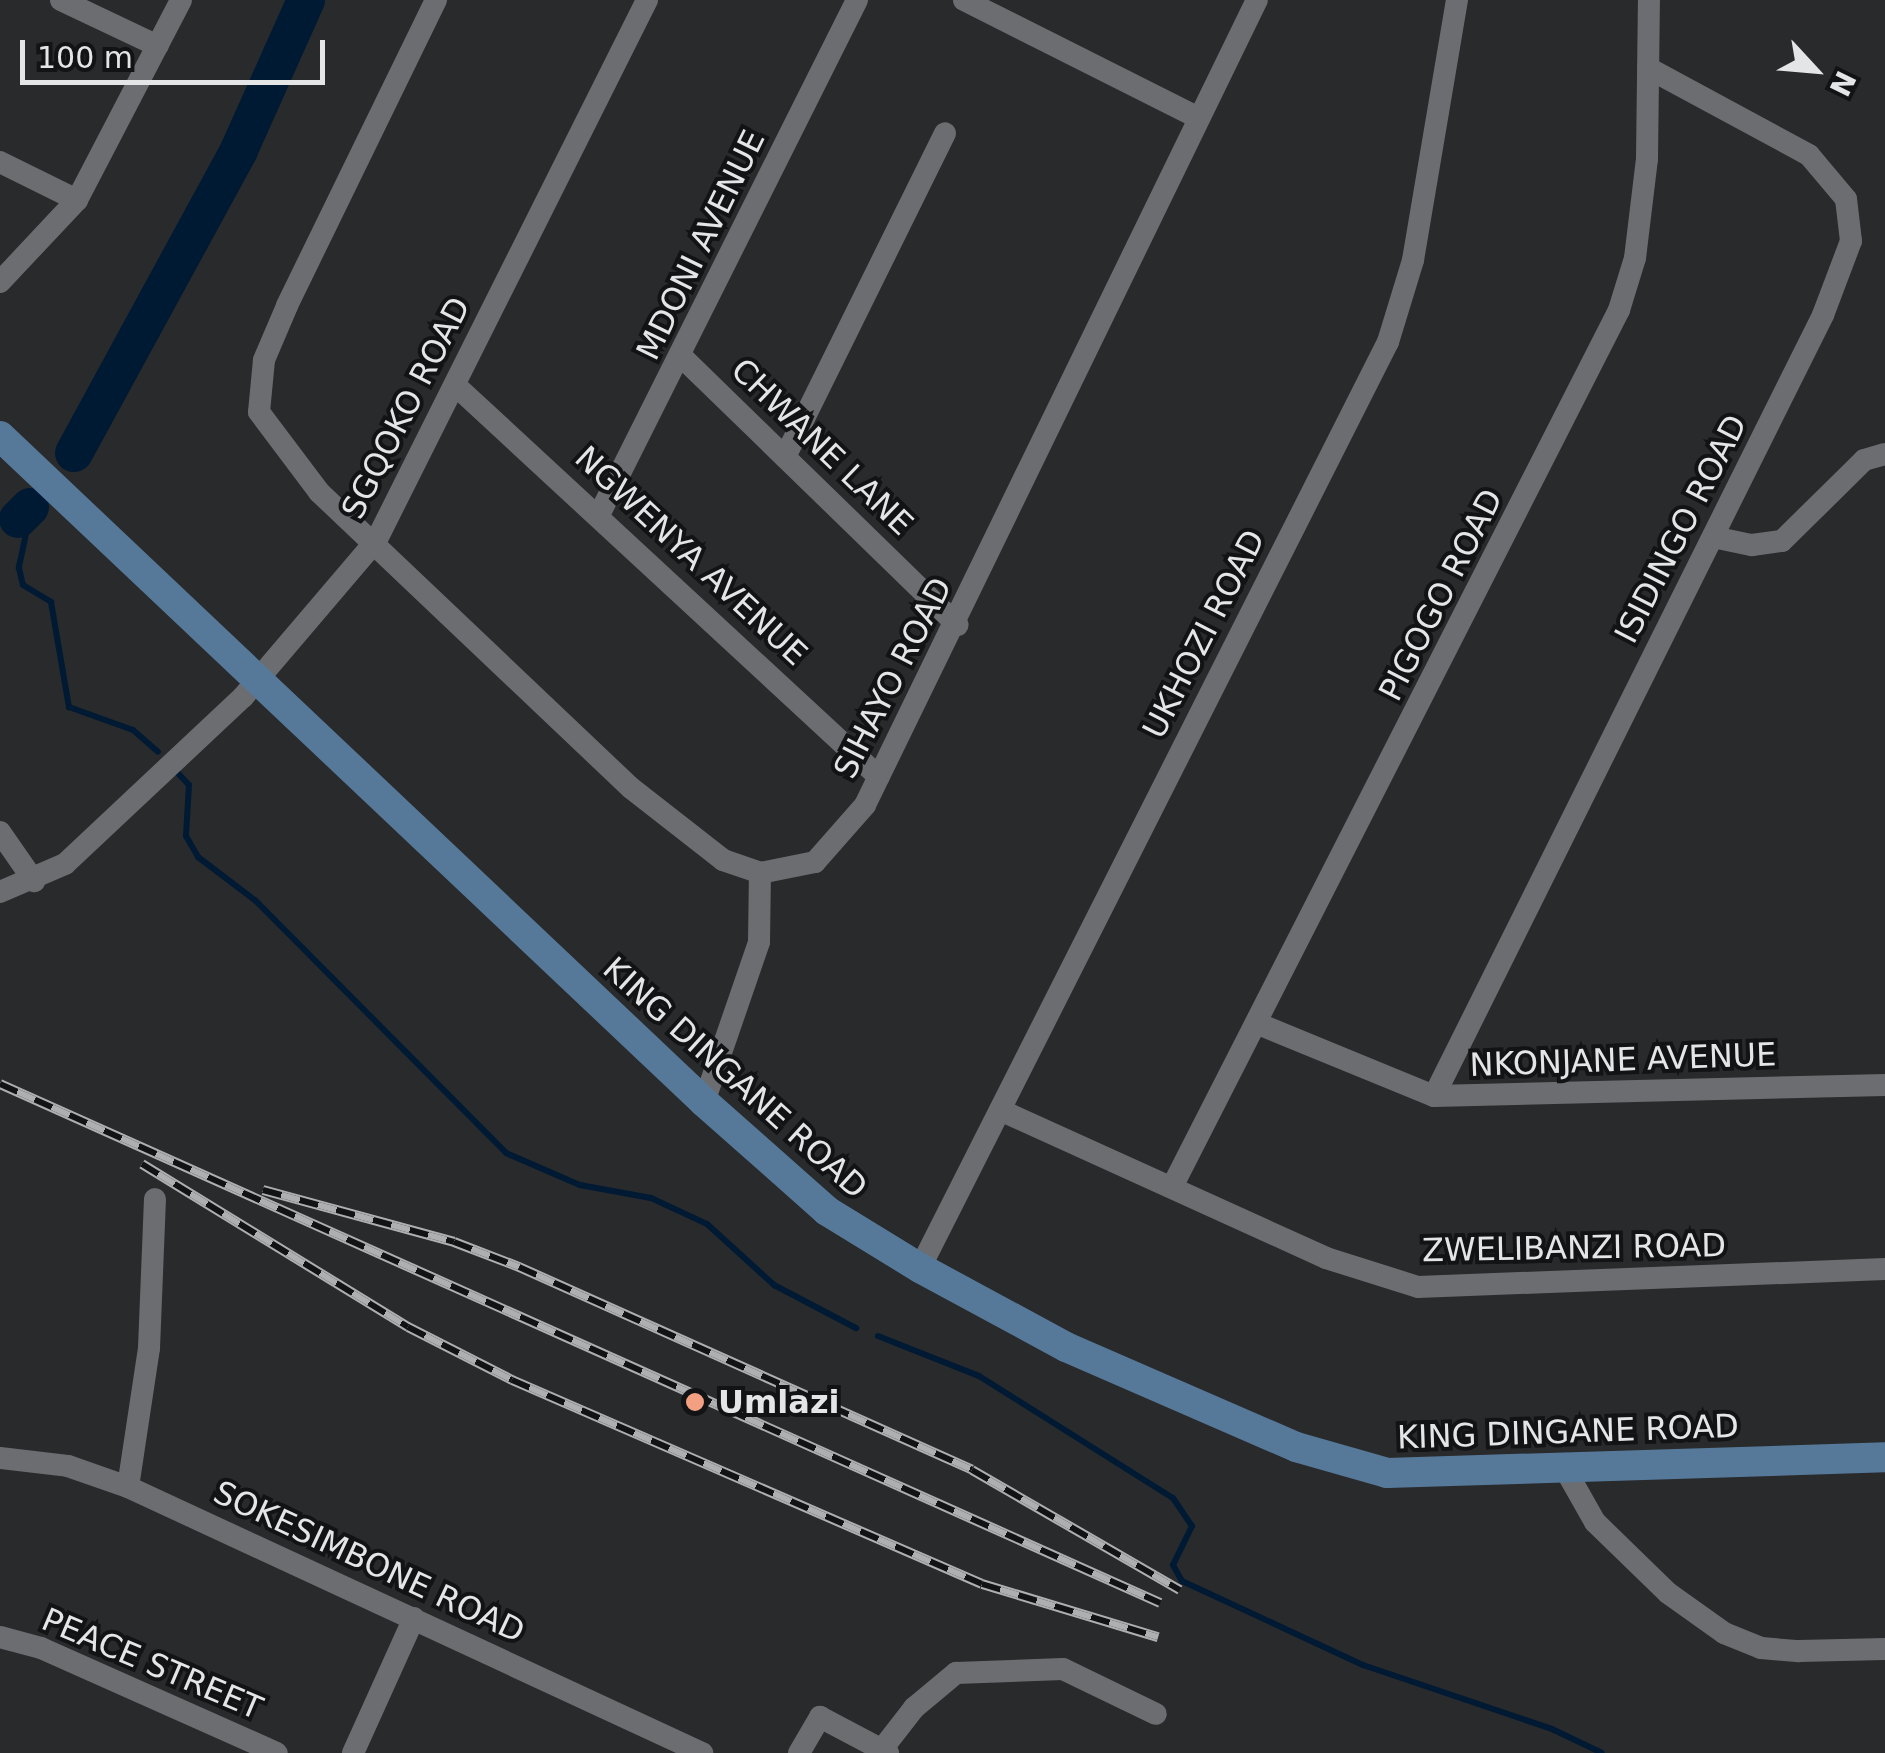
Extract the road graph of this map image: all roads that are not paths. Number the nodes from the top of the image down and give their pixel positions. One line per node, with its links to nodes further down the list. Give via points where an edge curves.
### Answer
1 (61, 0): 10 (street)
2 (181, 0): 10 (street)
3 (436, 0): 24 (street, via 287,306 257,398 266,429 289,460)
4 (647, 0): 18 (street, SGQOKO ROAD)
5 (857, 0): 17 (street, MDONI AVENUE)
6 (964, 0): 12 (street)
7 (1257, 0): 12 (street, SIHAYO ROAD)
8 (1457, 0): 36 (street, UKHOZI ROAD, via 1413,260 1388,342)
9 (1649, 0): 11 (street, PIGOGO ROAD)
10 (158, 46): 15 (street)
11 (1648, 68): 23 (street, ISIDINGO ROAD, via 1809,155 1839,186 1852,226 1845,266 1824,316); 32 (street, PIGOGO ROAD, via 1647,159 1635,258 1619,310)
12 (1199, 118): 25 (street, SIHAYO ROAD)
13 (945, 134): 21 (street)
14 (0, 162): 15 (street)
15 (77, 200): 16 (street)
16 (0, 282)
17 (683, 358): 21 (street, CHWANE LANE); 22 (street, MDONI AVENUE)
18 (456, 384): 22 (street, NGWENYA AVENUE); 24 (street, SGQOKO ROAD)
19 (0, 436): 26 (street, KING DINGANE ROAD)
20 (1885, 454): 23 (street, via 1864,460 1782,541 1752,545)
21 (785, 457): 25 (street, CHWANE LANE)
22 (599, 515): 27 (street, NGWENYA AVENUE)
23 (1713, 537): 34 (street, ISIDINGO ROAD)
24 (376, 541): 26 (street, SGQOKO ROAD); 29 (street, via 631,788 723,860)
25 (958, 625): 27 (street, SIHAYO ROAD)
26 (259, 679): 30 (street, SGQOKO ROAD, via 66,864); 35 (street, KING DINGANE ROAD)
27 (880, 777): 29 (street, SIHAYO ROAD, via 840,840 815,862)
28 (0, 832): 30 (street)
29 (760, 873): 35 (street, via 759,942)
30 (34, 881): 31 (street, SGQOKO ROAD)
31 (0, 892)
32 (1256, 1024): 34 (street, NKONJANE AVENUE); 37 (street, PIGOGO ROAD)
33 (1885, 1085): 34 (street, NKONJANE AVENUE)
34 (1434, 1096)
35 (704, 1102): 39 (street, KING DINGANE ROAD, via 827,1211)
36 (1000, 1110): 37 (street, ZWELIBANZI ROAD); 39 (street, UKHOZI ROAD)
37 (1172, 1186): 40 (street, ZWELIBANZI ROAD, via 1326,1258 1418,1287 1478,1290)
38 (155, 1199): 44 (street, via 149,1348)
39 (920, 1268): 43 (street, KING DINGANE ROAD, via 1066,1347 1338,1463 1387,1473)
40 (1885, 1269)
41 (1885, 1457): 43 (street, KING DINGANE ROAD)
42 (0, 1458): 44 (street, SOKESIMBONE ROAD, via 68,1466)
43 (1565, 1469): 47 (street, via 1595,1522 1668,1593 1724,1633 1761,1648 1798,1652)
44 (128, 1487): 45 (street, SOKESIMBONE ROAD)
45 (414, 1618): 51 (street); 52 (street, SOKESIMBONE ROAD)
46 (0, 1637): 50 (street, PEACE STREET, via 41,1648)
47 (1885, 1649)
48 (1156, 1714): 49 (street, via 1063,1670 956,1673 914,1708)
49 (886, 1751): 53 (street, via 820,1717)
50 (278, 1753)
51 (353, 1753)
52 (702, 1753)
53 (799, 1753)

